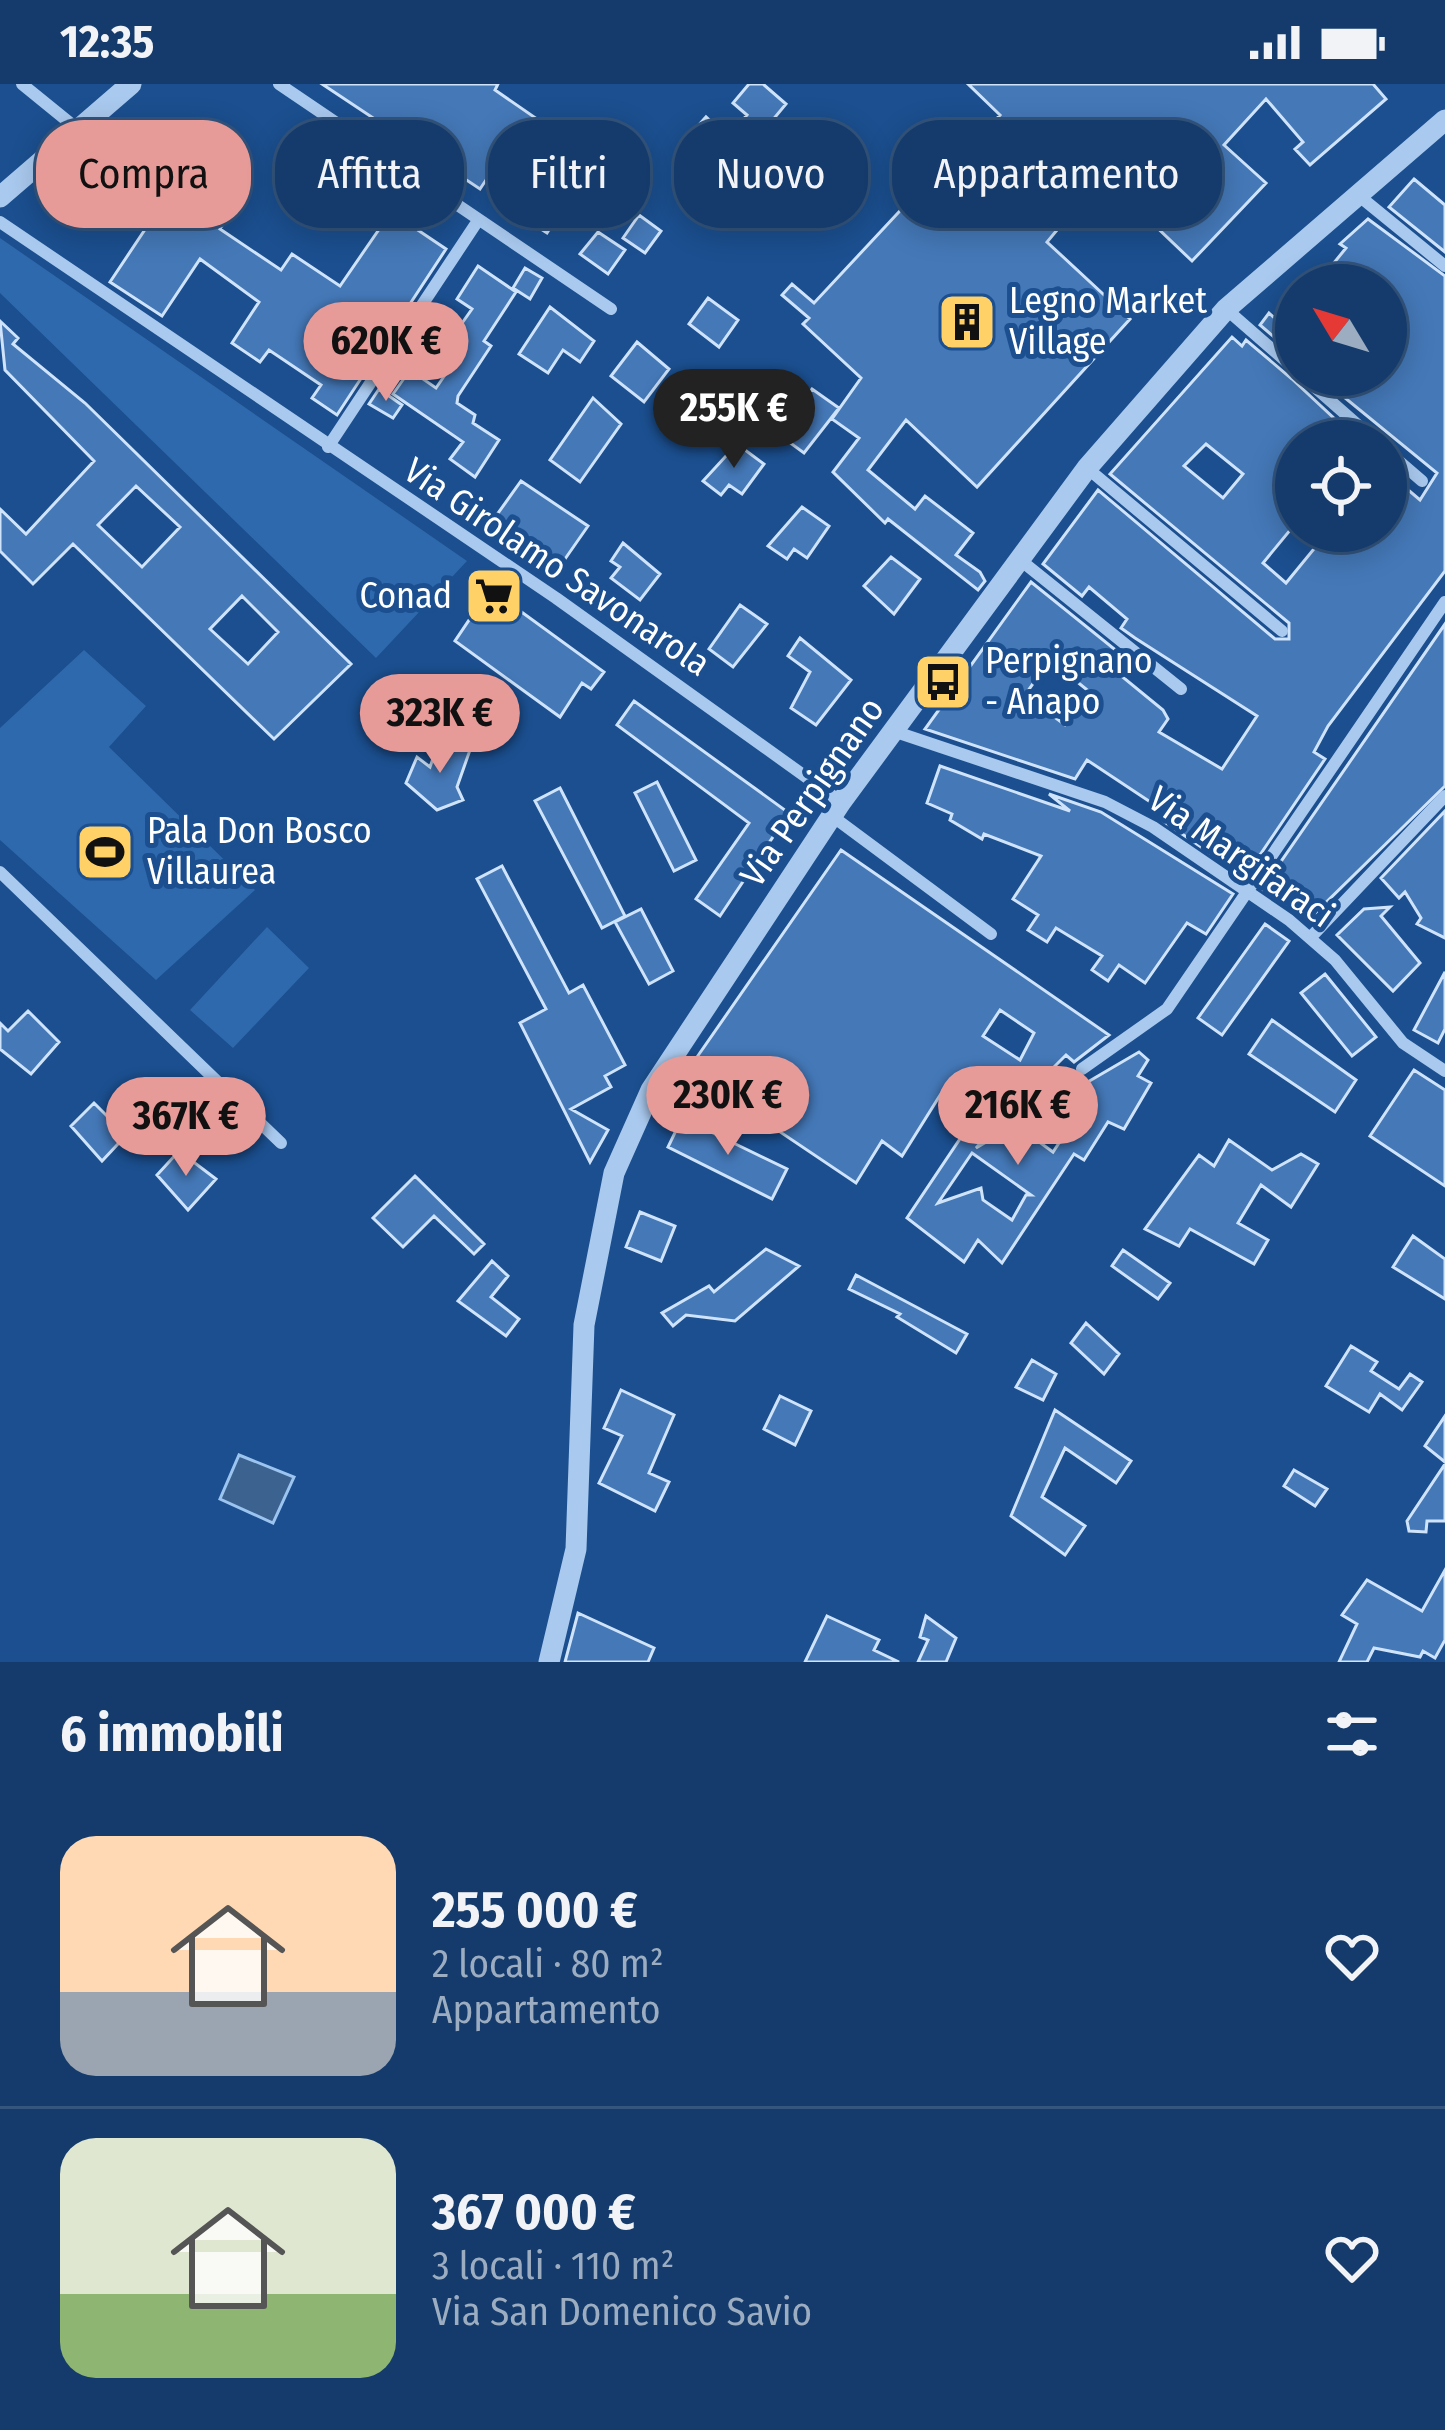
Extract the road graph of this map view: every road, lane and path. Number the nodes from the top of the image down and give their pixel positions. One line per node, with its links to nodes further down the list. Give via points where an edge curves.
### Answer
1 (22, 84): 4 (street)
2 (131, 84): 5 (street)
3 (279, 84): 11 (street)
4 (66, 120)
5 (93, 120)
6 (1445, 120): 8 (street, Via Perpignano)
7 (36, 168): 9 (street)
8 (1358, 195): 12 (street); 14 (street, Via Perpignano)
9 (0, 197)
10 (0, 222): 18 (street, Via Girolamo Savonarola)
11 (477, 223): 13 (street); 18 (street)
12 (1445, 266)
13 (611, 309)
14 (1226, 309): 15 (street); 19 (street, Via Perpignano)
15 (1275, 352)
16 (1325, 396): 17 (street)
17 (1352, 420)
18 (328, 447): 28 (street, Via Girolamo Savonarola, via 556,598)
19 (1087, 468): 22 (street, Via Perpignano); 24 (street)
20 (1407, 468): 21 (street)
21 (1422, 481)
22 (1018, 558): 25 (street); 26 (street, Via Perpignano)
23 (1445, 602): 30 (street)
24 (1282, 631)
25 (1180, 689)
26 (893, 731): 28 (street, Via Perpignano); 30 (street, Via Margifaraci, via 1105,802)
27 (1445, 796): 32 (street)
28 (837, 809): 31 (street, Via Girolamo Savonarola); 36 (street, Via Perpignano, via 650,1090 614,1173 584,1325 576,1549)
29 (0, 872): 35 (street)
30 (1248, 892): 32 (street, Via Margifaraci); 33 (street, via 1166,1010)
31 (991, 934)
32 (1310, 938): 34 (street, Via Margifaraci, via 1402,1043)
33 (1082, 1070)
34 (1445, 1071)
35 (281, 1143)
36 (549, 1662)

